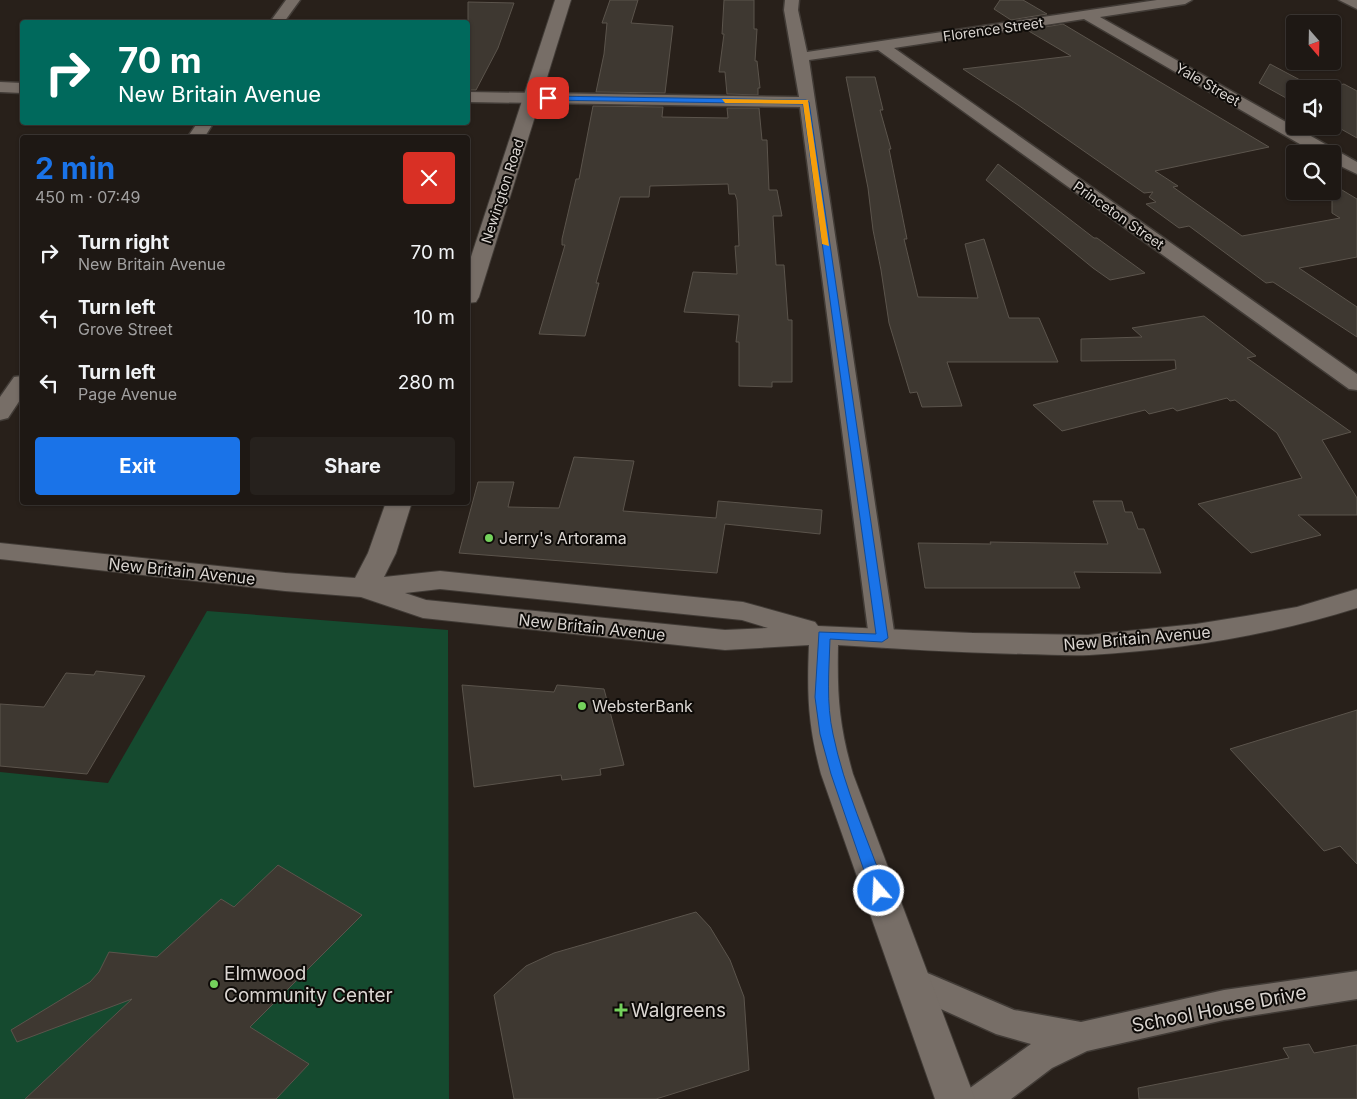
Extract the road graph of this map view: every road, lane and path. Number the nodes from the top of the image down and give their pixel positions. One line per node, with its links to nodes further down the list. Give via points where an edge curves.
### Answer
1 (293, 0): 8 (street)
2 (563, 0): 14 (main road, Newington Road)
3 (792, 0): 10 (street, via 791,10)
4 (1185, 0): 7 (street, Florence Street)
5 (1346, 0): 6 (street)
6 (1357, 5)
7 (1087, 15): 9 (street, Florence Street); 16 (street, Yale Street)
8 (278, 20)
9 (881, 45): 10 (street, Florence Street); 20 (street, Princeton Street)
10 (801, 57): 15 (street)
11 (0, 88): 12 (street)
12 (20, 88)
13 (470, 97): 14 (street)
14 (532, 98): 15 (street); 19 (main road, Newington Road)
15 (806, 102): 28 (street)
16 (1315, 145)
17 (1341, 160): 18 (street, Yale Street)
18 (1357, 169)
19 (470, 291)
20 (1357, 384)
21 (20, 385): 22 (street)
22 (0, 413)
23 (398, 505): 25 (main road, via 382,553)
24 (0, 551): 25 (main road, New Britain Avenue)
25 (364, 588): 27 (main road, New Britain Avenue, via 423,608 718,640)
26 (1357, 598): 28 (main road, New Britain Avenue, via 1300,616 1246,626 1088,645)
27 (824, 634): 28 (main road, New Britain Avenue); 29 (main road, via 822,697 826,734 837,774)
28 (882, 638)
29 (911, 980): 31 (street, School House Drive, via 1008,1023); 32 (main road)
30 (1357, 985): 31 (street, School House Drive, via 1224,1004)
31 (1081, 1037): 33 (street, School House Drive, via 1039,1057)
32 (955, 1099)
33 (983, 1099)

